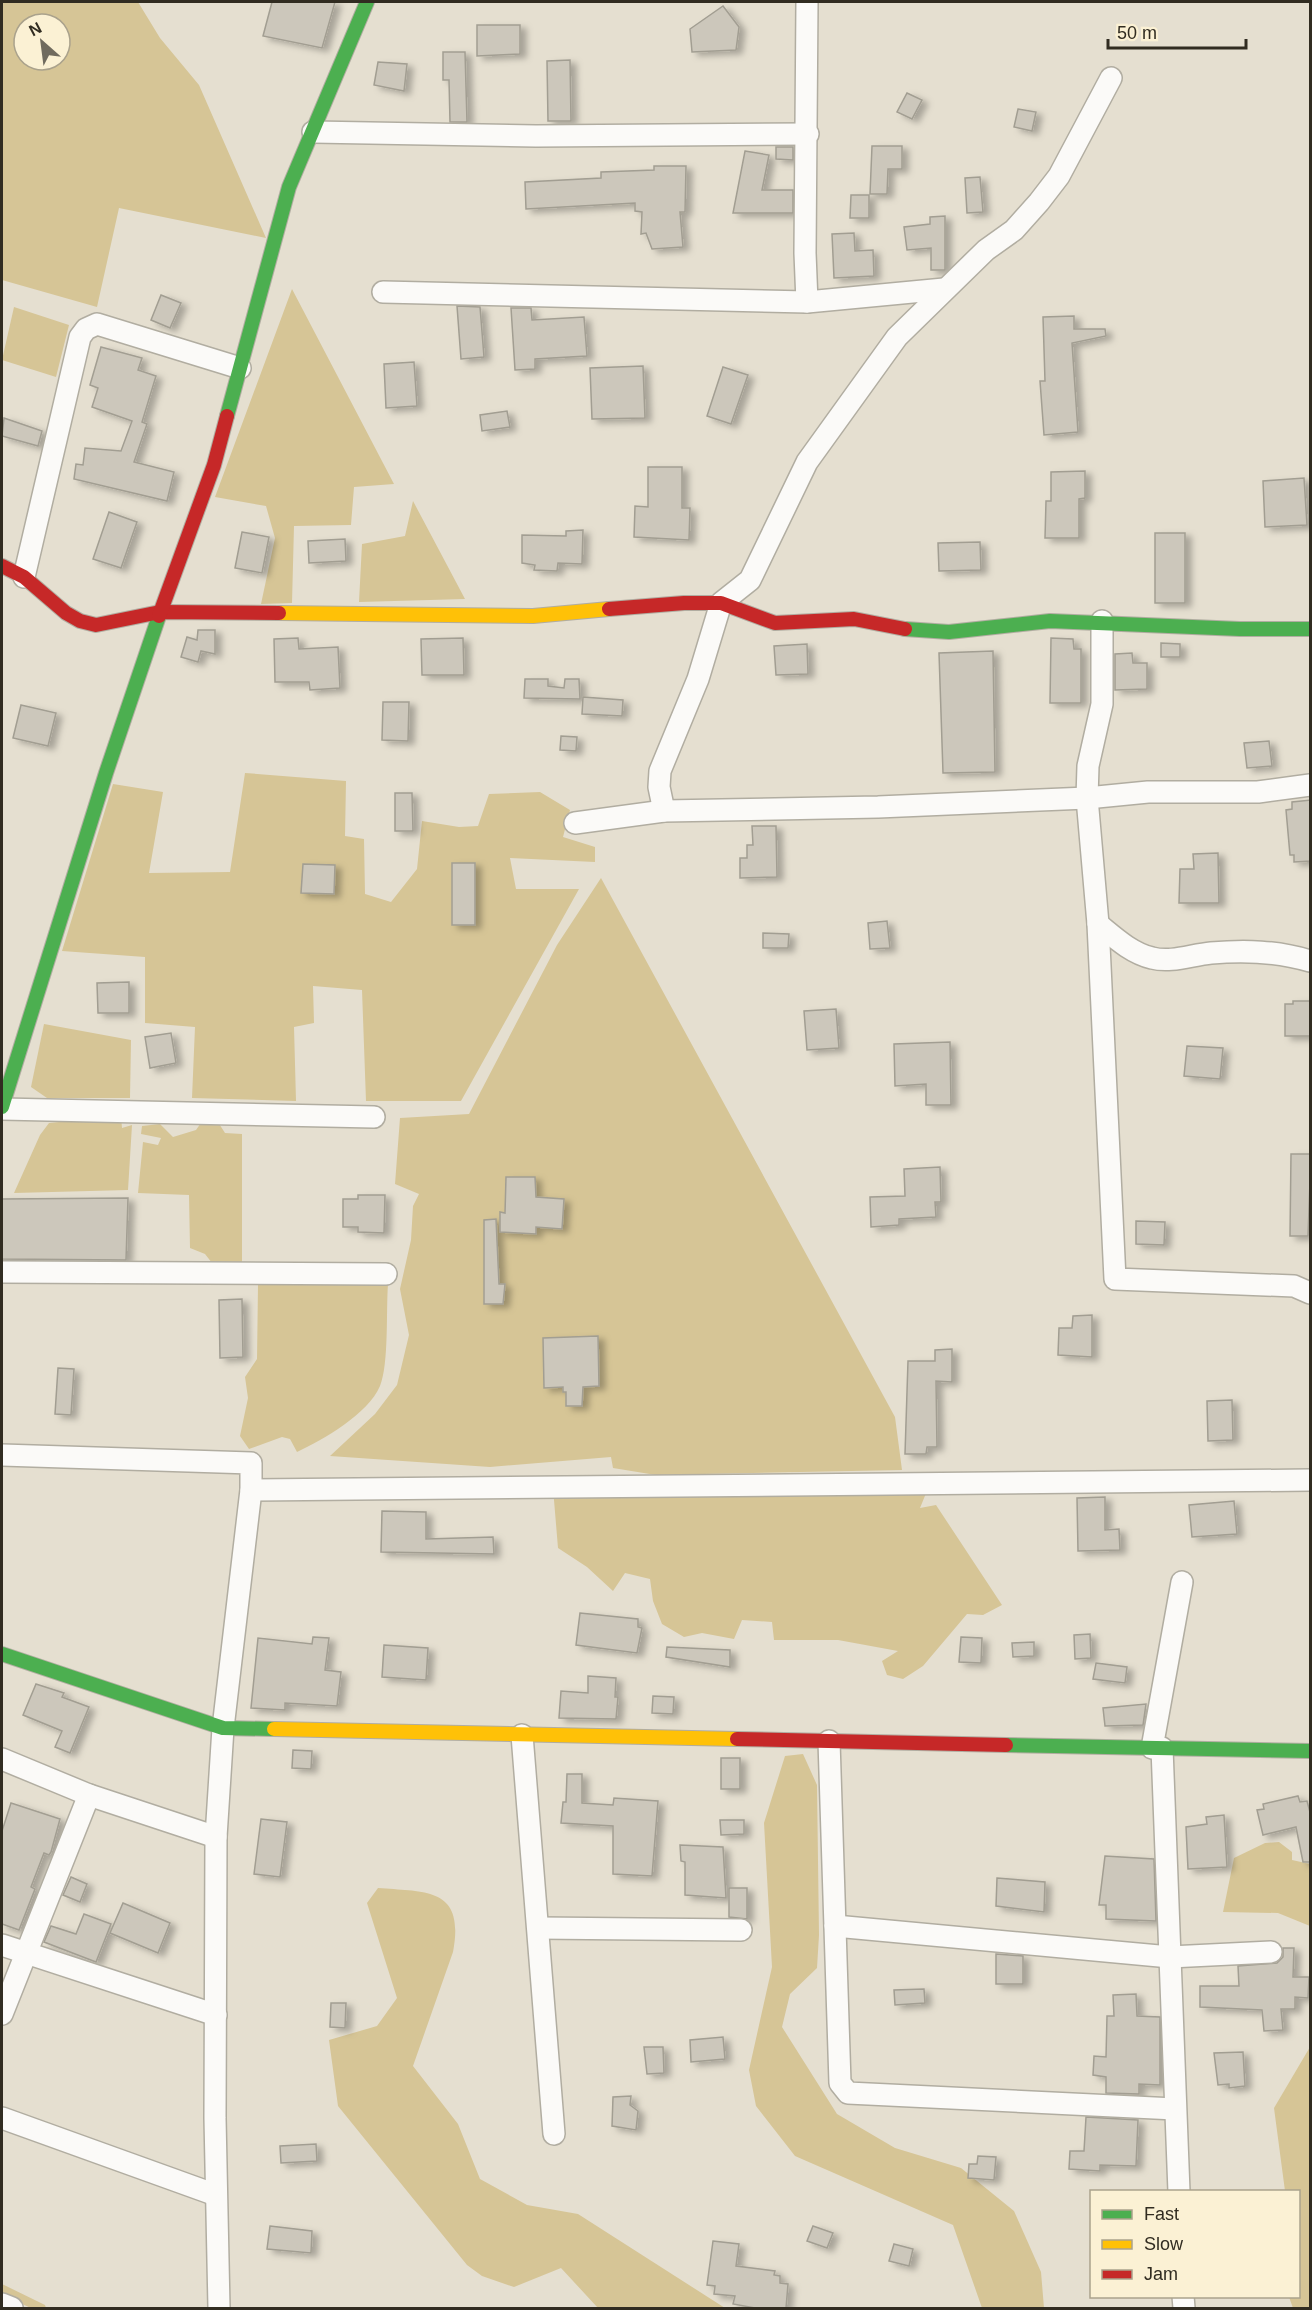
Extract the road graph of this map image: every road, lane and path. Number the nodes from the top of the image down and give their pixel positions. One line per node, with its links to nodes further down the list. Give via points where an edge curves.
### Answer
1 (367, 2): 4 (street)
2 (807, 2): 5 (street)
3 (1110, 78): 6 (street, via 1059,176 1039,202 1014,230)
4 (313, 132): 5 (street, via 536,136); 9 (street, via 289,187)
5 (808, 134): 8 (street)
6 (944, 289): 8 (street); 12 (street, via 897,337 807,462 750,580)
7 (383, 292): 8 (street)
8 (807, 302)
9 (240, 368): 11 (street, via 97,324 86,328 80,337); 13 (street, via 214,465)
10 (2, 566): 11 (street)
11 (24, 577): 13 (street, via 80,621 96,625)
12 (721, 603): 13 (street, via 533,616); 14 (street, via 775,623 854,619 903,629 949,632 1050,621); 18 (street, via 698,679 660,771)
13 (160, 612): 22 (street, via 102,784)
14 (1102, 621): 15 (street); 17 (street, via 1102,704 1088,766)
15 (1311, 629)
16 (1311, 785): 17 (street, via 1258,792 1148,792)
17 (1087, 798): 18 (street); 20 (street)
18 (664, 811): 19 (street)
19 (575, 823)
20 (1098, 924): 21 (street, via 1123,945 1150,958 1168,960 1253,950); 26 (street, via 1115,1279 1294,1286)
21 (1311, 961)
22 (2, 1108): 23 (street)
23 (374, 1117)
24 (2, 1272): 25 (street)
25 (386, 1274)
26 (1311, 1293)
27 (2, 1455): 29 (street, via 250,1463)
28 (1311, 1480): 29 (street)
29 (252, 1490): 32 (street)
30 (1182, 1582): 35 (street)
31 (2, 1654): 32 (street)
32 (223, 1728): 33 (street); 39 (street)
33 (522, 1735): 34 (street); 41 (street)
34 (830, 1741): 35 (street); 40 (street)
35 (1157, 1748): 36 (street); 46 (street)
36 (1311, 1751)
37 (2, 1759): 38 (street)
38 (89, 1795): 39 (street); 45 (street)
39 (216, 1837): 48 (street)
40 (835, 1926): 46 (street); 49 (street, via 840,2083 848,2093)
41 (538, 1928): 42 (street); 51 (street)
42 (741, 1930)
43 (2, 1945): 45 (street)
44 (1271, 1952): 46 (street)
45 (24, 1954): 47 (street); 48 (street)
46 (1170, 1957): 49 (street)
47 (2, 2014)
48 (216, 2015): 53 (street)
49 (1175, 2109): 52 (street)
50 (2, 2118): 53 (street)
51 (554, 2134)
52 (1179, 2190)
53 (216, 2195): 56 (street)
54 (2, 2304): 55 (street)
55 (12, 2308)
56 (219, 2308)

